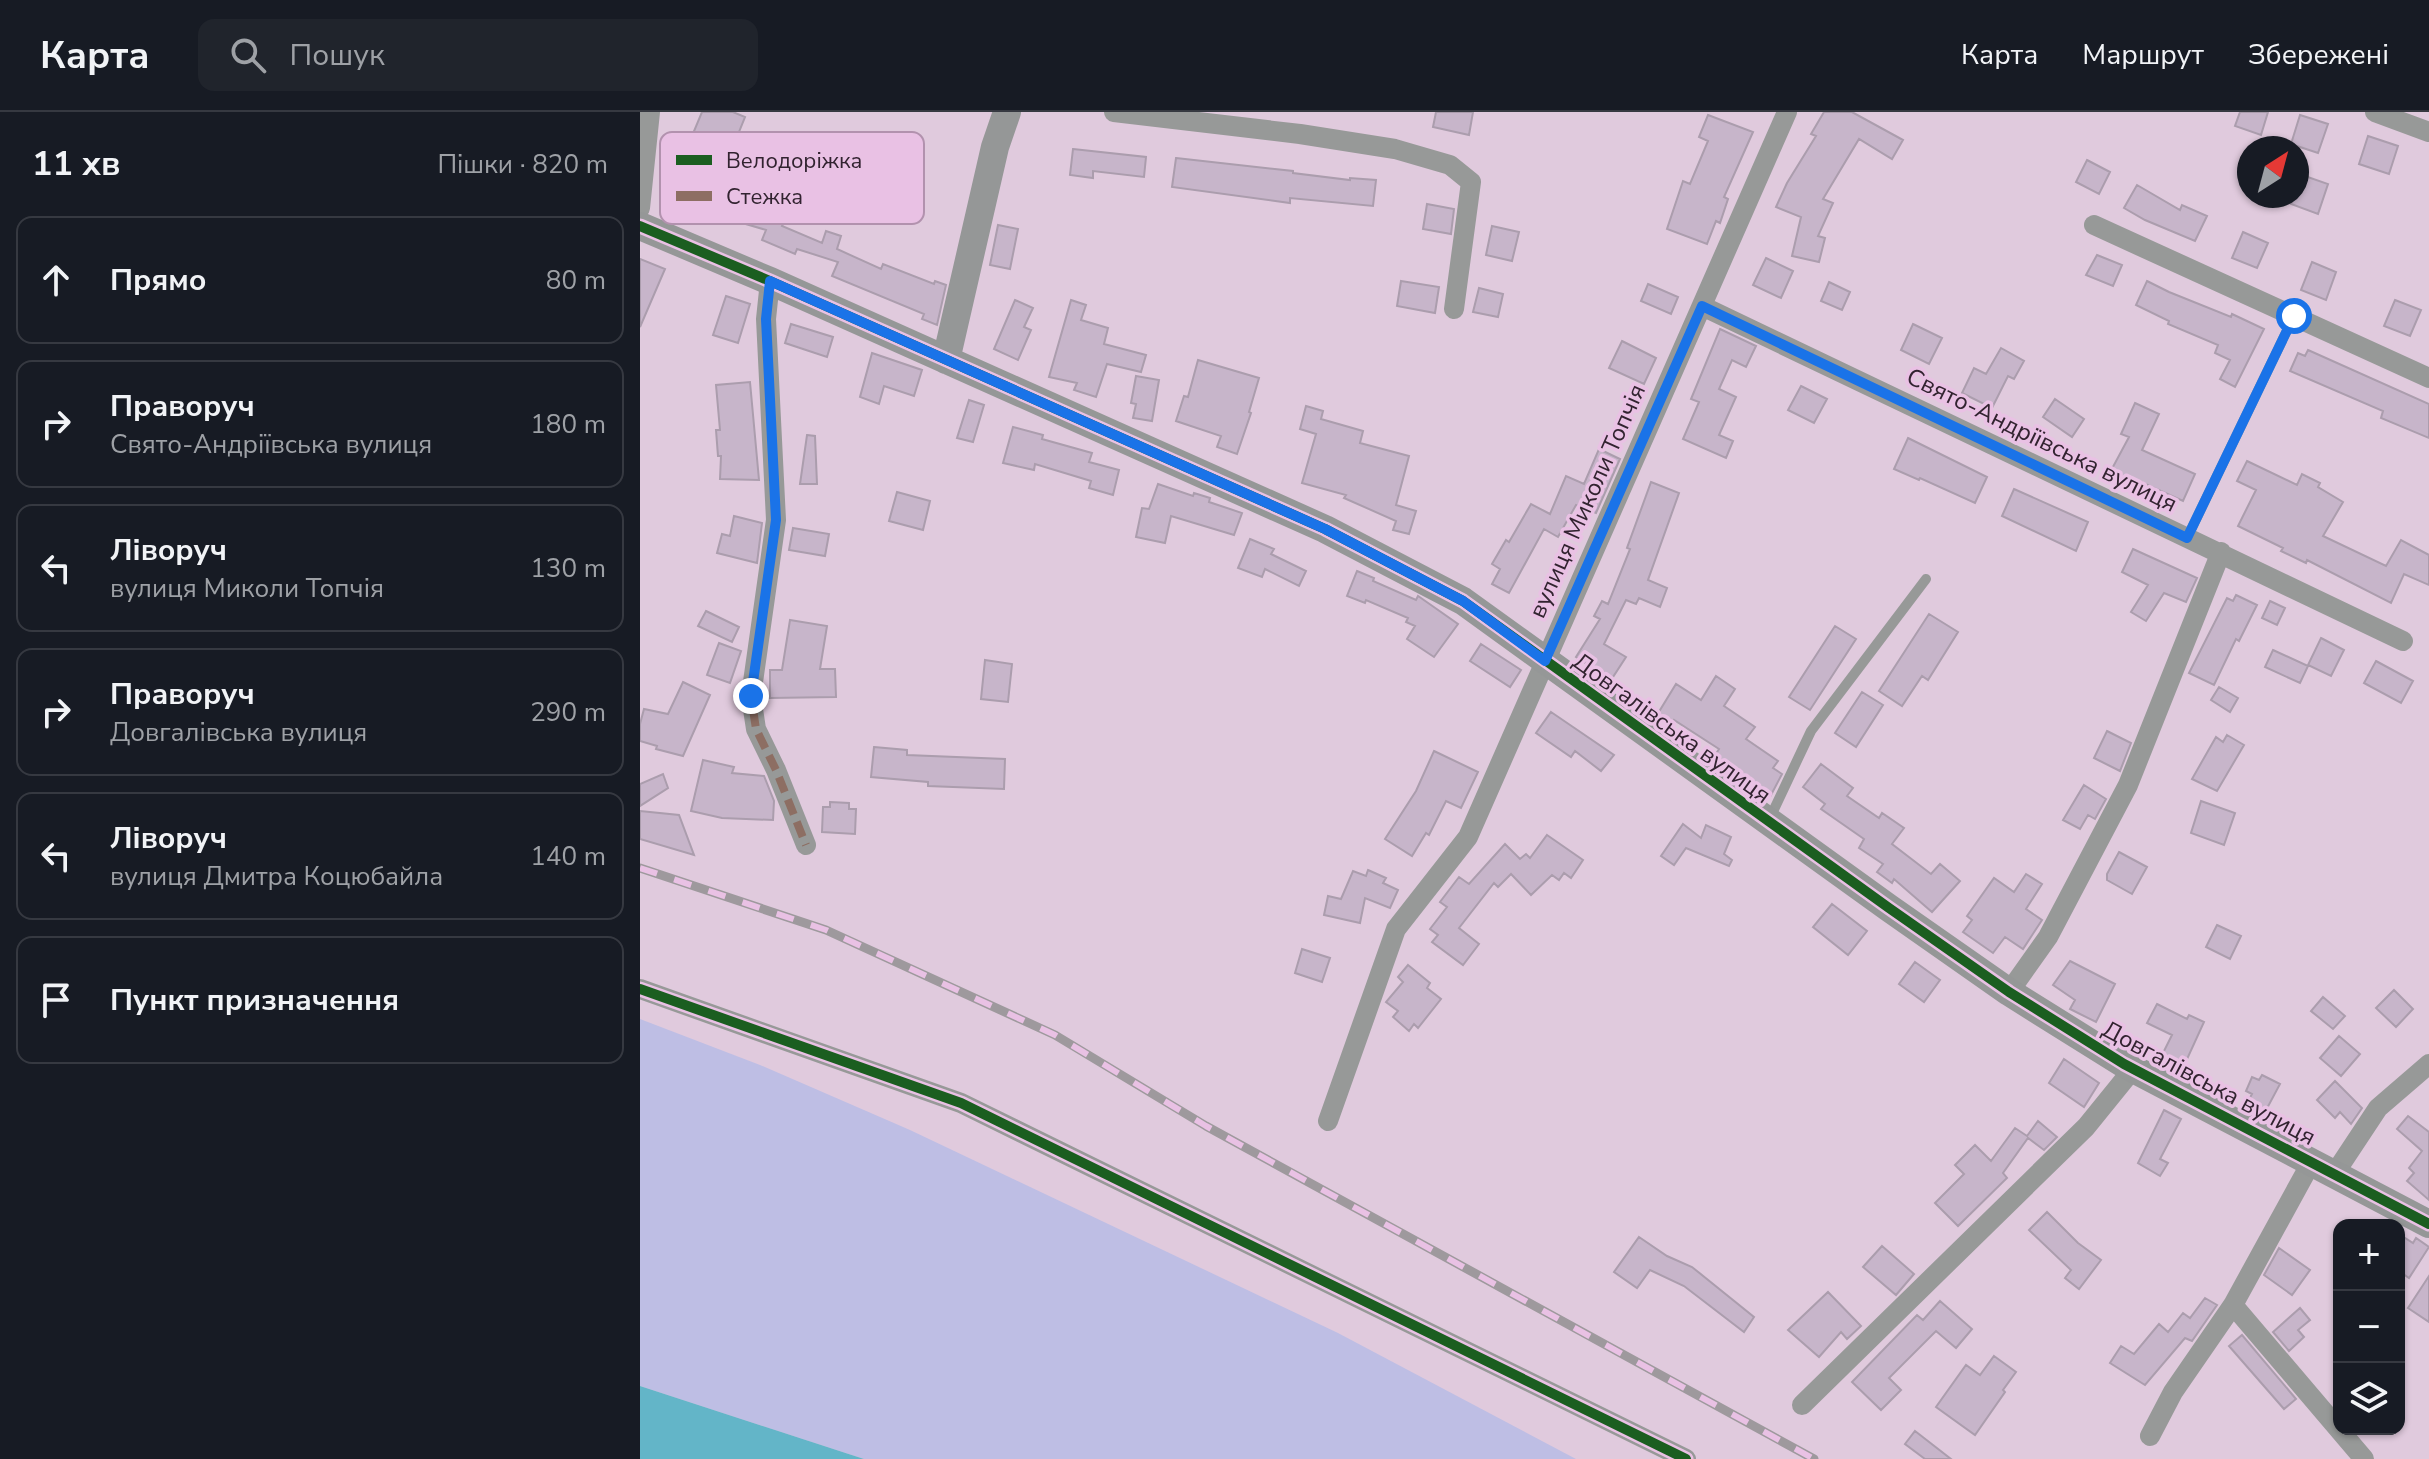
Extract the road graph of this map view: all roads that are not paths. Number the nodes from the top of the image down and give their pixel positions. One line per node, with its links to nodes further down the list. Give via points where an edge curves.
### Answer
1 (650, 112): 7 (street)
2 (1007, 112): 14 (street)
3 (1114, 112): 12 (street, via 1300,134 1395,149 1450,165 1471,182)
4 (1787, 112): 11 (street, вулиця Миколи Топчія)
5 (2375, 112): 6 (street)
6 (2429, 132)
7 (640, 208)
8 (2094, 225): 13 (street)
9 (640, 226): 10 (street, Довгалівська вулиця)
10 (770, 281): 14 (street, Довгалівська вулиця); 22 (street, via 766,319 776,520 751,696 756,729)
11 (1702, 306): 16 (street, Свято-Андріївська вулиця); 20 (street, вулиця Миколи Топчія)
12 (1454, 309)
13 (2294, 316): 15 (street); 16 (lane)
14 (946, 360): 20 (street, Довгалівська вулиця, via 1325,529 1463,601)
15 (2429, 378)
16 (2187, 538): 17 (street, Свято-Андріївська вулиця)
17 (2221, 552): 19 (street, Свято-Андріївська вулиця); 24 (street, via 2128,785 2048,937)
18 (1926, 579): 21 (lane, via 1811,731)
19 (2403, 641)
20 (1545, 661): 21 (street, Довгалівська вулиця); 27 (street, вулиця Миколи Топчія, via 1468,837 1396,929)
21 (1768, 821): 24 (street, Довгалівська вулиця)
22 (806, 845)
23 (640, 989): 33 (street, via 961,1103)
24 (2009, 992): 26 (street, Довгалівська вулиця)
25 (2429, 1064): 28 (street, via 2378,1108)
26 (2133, 1069): 28 (street, Довгалівська вулиця); 31 (street, via 2086,1127)
27 (1328, 1121)
28 (2324, 1167): 29 (street, Довгалівська вулиця); 30 (street)
29 (2429, 1224)
30 (2233, 1305): 32 (street, via 2173,1392); 34 (street)
31 (1802, 1405)
32 (2150, 1436)
33 (1686, 1459)
34 (2364, 1459)

